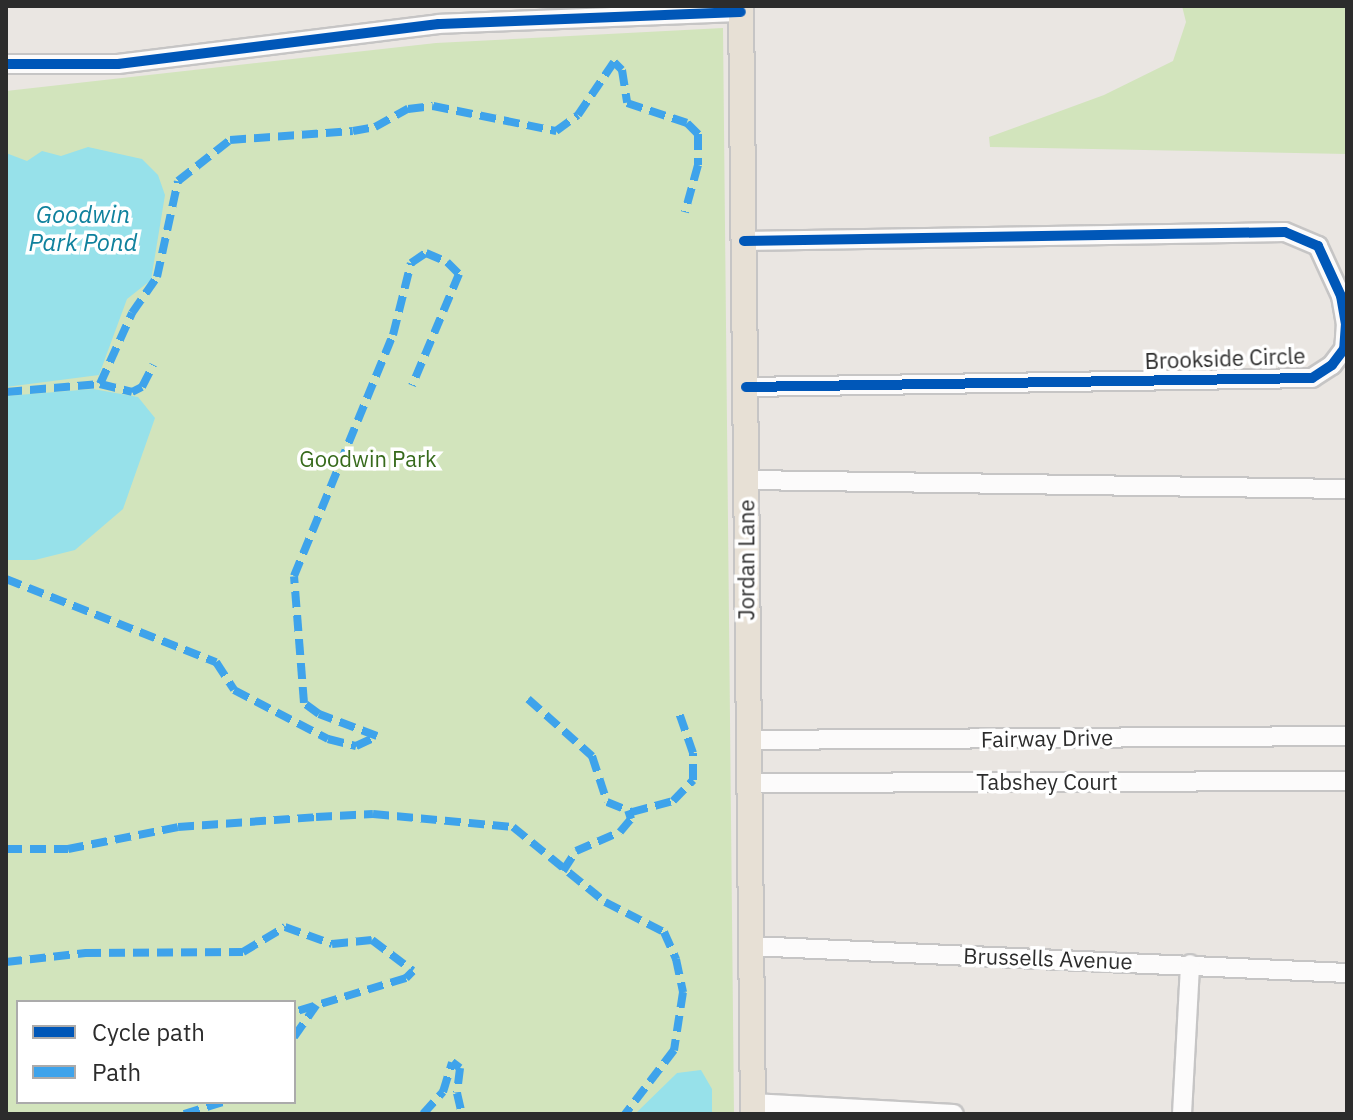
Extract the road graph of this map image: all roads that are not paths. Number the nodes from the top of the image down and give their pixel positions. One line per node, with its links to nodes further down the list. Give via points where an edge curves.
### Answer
1 (741, 9): 2 (street, via 439,24 118,64); 3 (main road, Jordan Lane)
2 (6, 64)
3 (744, 241): 4 (main road, Jordan Lane); 4 (street, Brookside Circle, via 1285,232 1318,246 1341,296 1346,323 1344,349 1312,378)
4 (746, 387): 5 (main road, Jordan Lane)
5 (747, 480): 6 (street); 8 (main road, Jordan Lane)
6 (1347, 489)
7 (1347, 736): 8 (street, Fairway Drive)
8 (746, 740): 10 (main road, Jordan Lane)
9 (1347, 781): 10 (street, Tabshey Court)
10 (746, 783): 11 (main road, Jordan Lane)
11 (750, 946): 12 (street, Brussells Avenue); 14 (main road, Jordan Lane)
12 (1190, 964): 13 (street, Brussells Avenue); 16 (street)
13 (1347, 973)
14 (752, 1109): 15 (street)
15 (954, 1114)
16 (1182, 1114)

